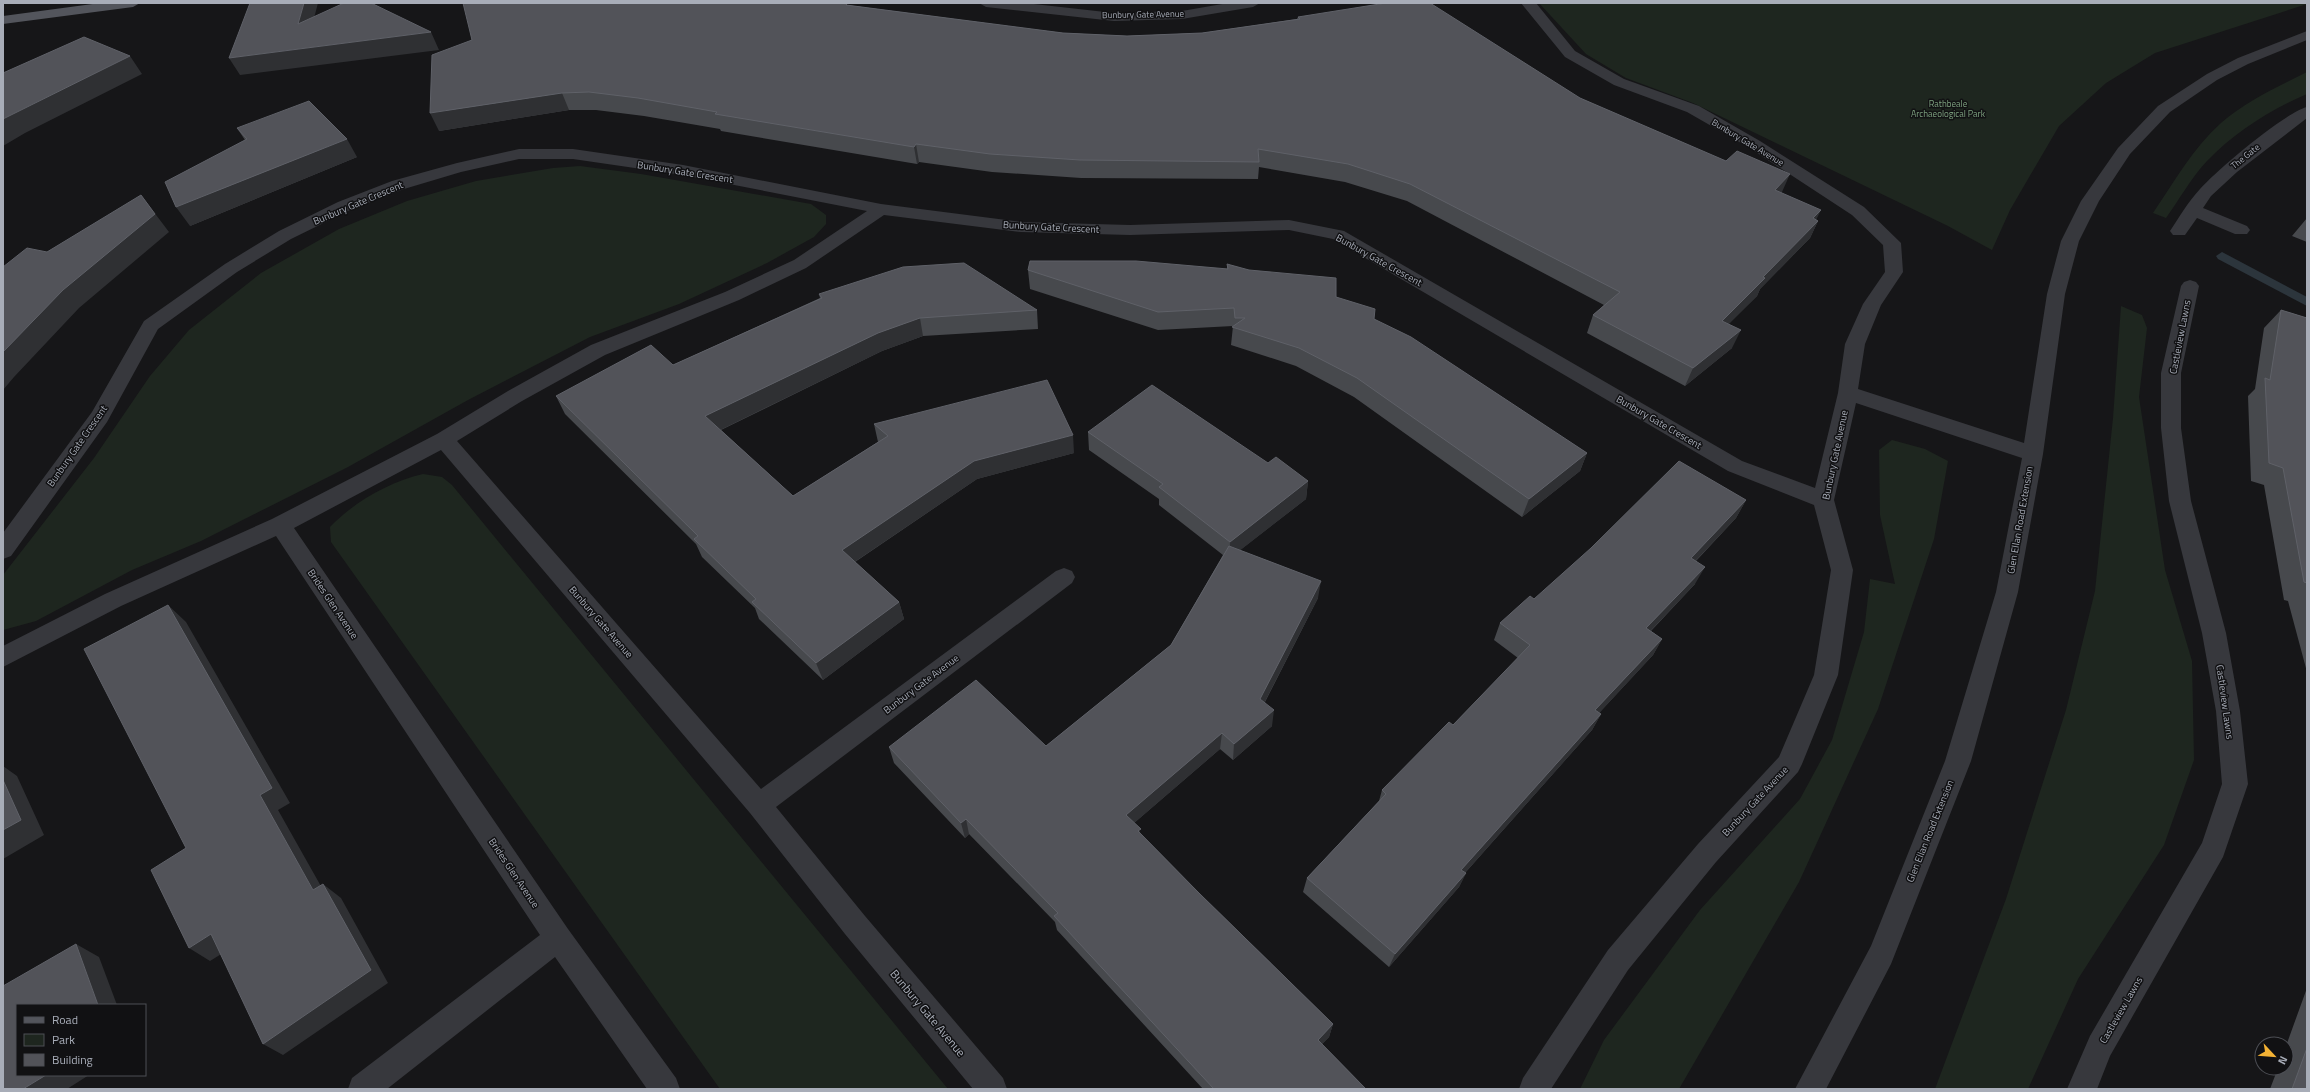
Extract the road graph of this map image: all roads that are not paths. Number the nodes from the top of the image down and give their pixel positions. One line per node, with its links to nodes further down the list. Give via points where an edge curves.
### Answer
1 (133, 3): 5 (main road)
2 (986, 3): 3 (street, Bunbury Gate Avenue, via 1114,17 1182,15)
3 (1253, 3)
4 (1528, 3): 13 (street, Bunbury Gate Avenue, via 1570,54 1619,82 1693,109 1754,144 1858,211 1892,243 1894,272 1872,304 1855,344)
5 (3, 20)
6 (2301, 42): 15 (street, Glen Ellan Road Extension, via 2212,76 2164,109 2124,151 2090,201 2070,241 2056,294)
7 (2307, 112): 9 (street, The Gate, via 2231,168 2205,193)
8 (881, 210): 14 (street, via 800,264 732,296 598,350); 16 (street, Bunbury Gate Crescent, via 1021,227 1130,230 1289,225 1338,235 1735,466); 18 (street, Bunbury Gate Crescent, via 828,197 683,170 573,154 519,154 398,185 344,206 285,235 231,268 151,325 100,417)
9 (2192, 210): 10 (street, The Gate); 11 (street)
10 (2179, 230)
11 (2241, 230)
12 (2190, 286): 28 (street, Castleview Lawns, via 2171,373 2171,428 2180,501 2214,633 2228,711 2235,784 2214,848 2100,1046)
13 (1848, 393): 15 (street); 16 (street, Bunbury Gate Avenue)
14 (444, 439): 17 (street); 21 (street, Bunbury Gate Avenue)
15 (2032, 454): 27 (street, Glen Ellan Road Extension, via 2007,592 1958,761 1881,954)
16 (1823, 500): 26 (street, Bunbury Gate Avenue, via 1842,570 1826,675 1789,764 1707,853 1618,960)
17 (280, 525): 20 (street, via 113,600); 22 (street, Brides Glen Avenue)
18 (3, 550)
19 (1064, 577): 21 (street, Bunbury Gate Avenue)
20 (3, 657)
21 (759, 805): 25 (street, Bunbury Gate Avenue)
22 (558, 938): 23 (street); 24 (street, Brides Glen Avenue)
23 (363, 1089)
24 (665, 1089)
25 (992, 1089)
26 (1534, 1089)
27 (1810, 1089)
28 (2082, 1089)

